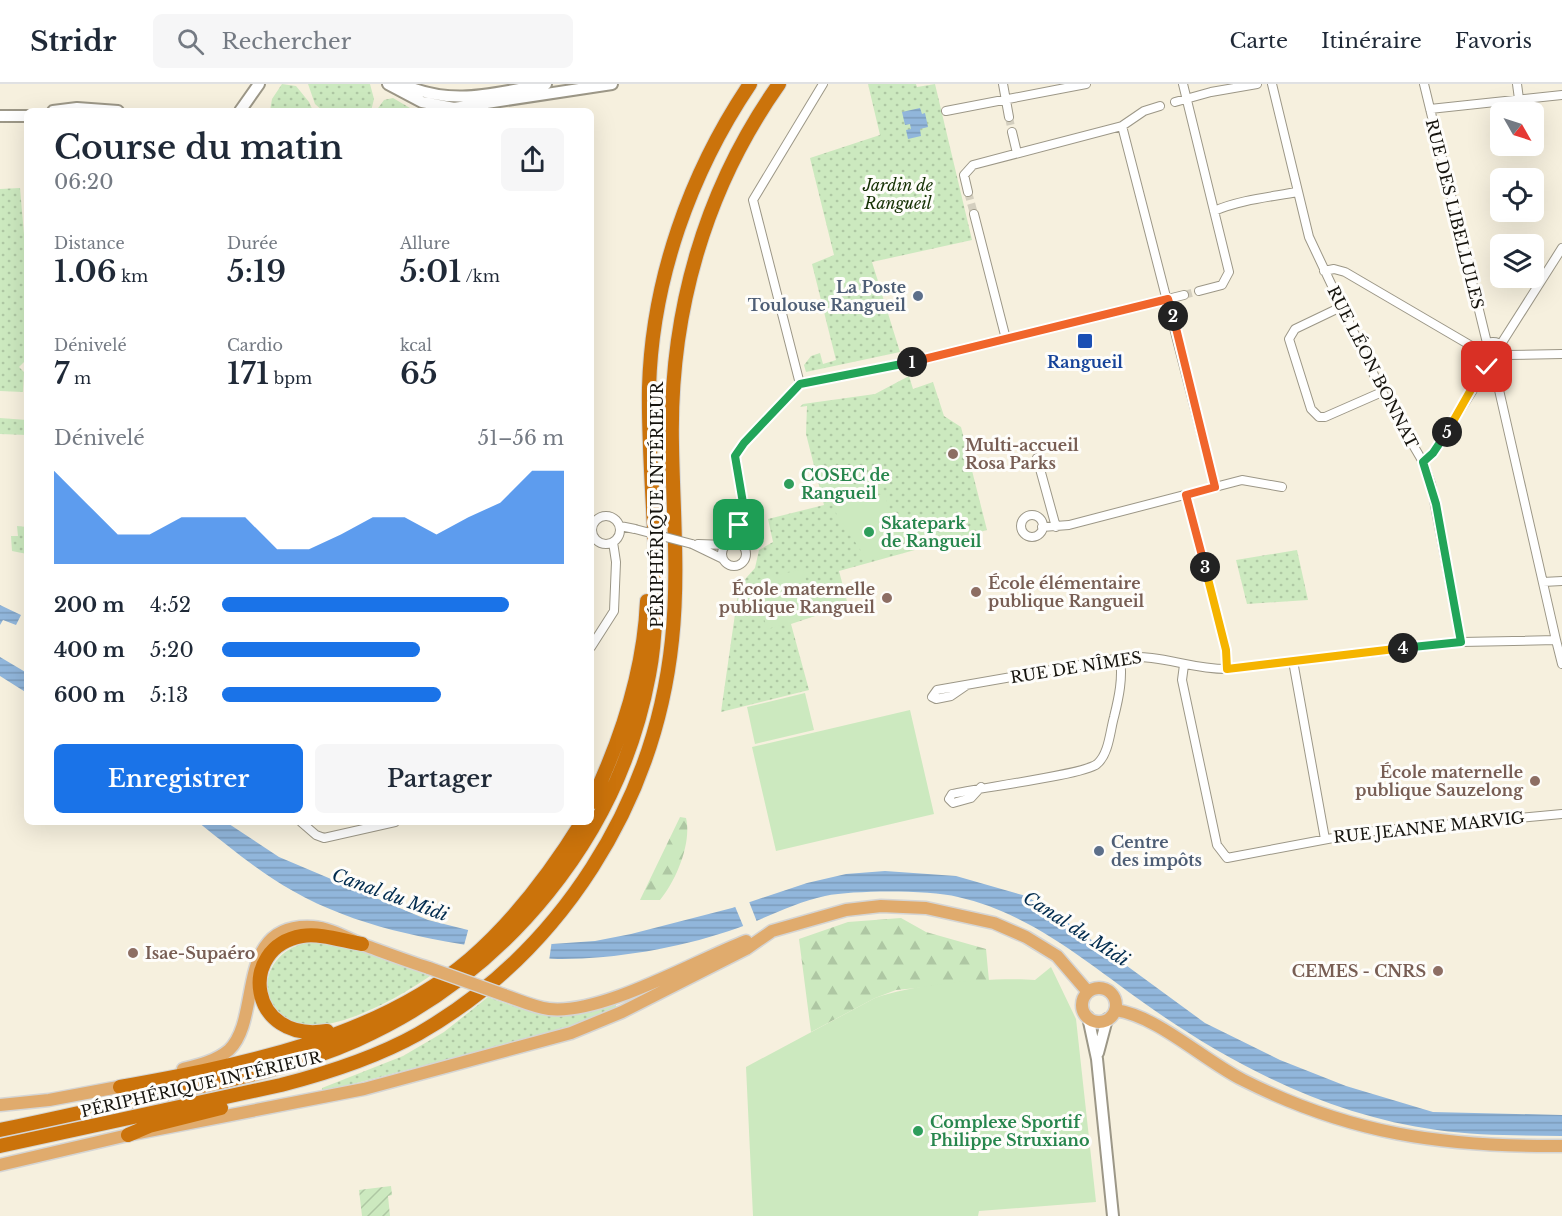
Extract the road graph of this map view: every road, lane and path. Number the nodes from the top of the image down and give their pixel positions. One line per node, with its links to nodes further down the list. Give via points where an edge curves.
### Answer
1 (259, 84): 24 (street)
2 (267, 84): 25 (street)
3 (388, 84): 22 (street, via 422,102)
4 (402, 84): 22 (street)
5 (546, 84): 22 (street)
6 (612, 84): 22 (street)
7 (750, 84): 69 (highway, via 697,179 665,275 649,386)
8 (779, 84): 96 (highway, PÉRIPHÉRIQUE INTÉRIEUR, via 753,123 717,192 685,294 672,397 672,640 656,725 618,824 561,912 481,990 416,1035 373,1056)
9 (823, 84): 53 (street, via 753,200)
10 (1003, 84): 20 (street)
11 (1086, 84): 20 (street)
12 (1183, 84): 18 (street)
13 (1257, 84): 18 (street)
14 (1272, 84): 35 (street, RUE LÉON BONNAT)
15 (1424, 84): 26 (street, RUE DES LIBELLULES)
16 (1517, 84): 19 (street)
17 (1562, 95): 19 (street)
18 (1187, 98): 21 (street); 36 (street)
19 (1519, 99): 26 (street)
20 (1005, 100): 27 (street); 30 (street)
21 (1175, 102)
22 (454, 103)
23 (1160, 106): 31 (street, via 1144,111)
24 (242, 108)
25 (250, 108)
26 (1430, 110): 47 (street, RUE DES LIBELLULES)
27 (946, 111)
28 (0, 116): 29 (street)
29 (24, 116)
30 (1009, 117)
31 (1122, 126): 33 (street); 44 (street)
32 (1012, 132): 33 (street)
33 (1017, 153): 34 (street, via 968,167 964,175)
34 (968, 192)
35 (1297, 192): 36 (street, via 1239,202); 39 (street, RUE LÉON BONNAT, via 1309,237)
36 (1214, 211): 42 (street, via 1229,272 1222,285)
37 (974, 214): 46 (street)
38 (1562, 248): 48 (street)
39 (1324, 271): 40 (street); 41 (street, RUE LÉON BONNAT)
40 (1345, 272): 41 (street); 49 (street)
41 (1329, 282): 45 (street, RUE LÉON BONNAT)
42 (1199, 291)
43 (1184, 295): 44 (street)
44 (1168, 299): 46 (street); 57 (street)
45 (1341, 307): 54 (street, RUE LÉON BONNAT); 54 (street, via 1295,329 1289,339 1311,409 1325,417)
46 (1002, 340): 53 (street)
47 (1487, 343): 48 (street); 49 (street)
48 (1501, 344): 51 (street)
49 (1480, 351): 52 (street, via 1480,359)
50 (1562, 354): 51 (street)
51 (1506, 356): 52 (street, via 1504,363)
52 (1489, 367): 56 (street, via 1433,453); 72 (street)
53 (800, 384): 66 (street, via 735,456 743,503)
54 (1382, 392): 56 (street, RUE LÉON BONNAT)
55 (1037, 458): 63 (street)
56 (1423, 462): 75 (street, RUE LÉON BONNAT, via 1436,504)
57 (1215, 487): 58 (street, via 1242,480); 59 (street)
58 (1282, 487)
59 (1186, 495): 63 (street); 80 (street, via 1226,650)
60 (594, 524): 61 (street, via 598,518 608,516)
61 (620, 526): 65 (street); 67 (street, bridge)
62 (1042, 527): 63 (street)
63 (1056, 527)
64 (594, 538): 65 (street, via 604,544)
65 (613, 542): 74 (street, via 614,610)
66 (736, 543): 68 (street); 70 (street, via 746,554 742,563 732,566)
67 (692, 544): 68 (street); 70 (street)
68 (726, 545): 70 (street)
69 (655, 553): 83 (highway, via 631,700); 99 (highway, via 650,673 616,785 556,883 506,940 478,965 394,1022 315,1056 231,1079)
70 (723, 559)
71 (1562, 581): 72 (street)
72 (1543, 582): 73 (street)
73 (1556, 640): 75 (street); 78 (street)
74 (594, 642)
75 (1461, 642): 77 (street, RUE DE NÎMES)
76 (1120, 658): 79 (street, RUE DE NÎMES, via 1156,656); 81 (street, RUE DE NÎMES); 82 (street, via 1119,696 1105,752 1097,764 1080,771)
77 (1293, 661): 80 (street, RUE DE NÎMES); 88 (street)
78 (1562, 664)
79 (1184, 665): 80 (street, RUE DE NÎMES); 88 (street, RUE JEANNE MARVIG, via 1182,680 1217,845 1227,858)
80 (1227, 669)
81 (967, 685)
82 (981, 787)
83 (594, 797)
84 (1562, 814): 88 (street, RUE JEANNE MARVIG)
85 (304, 825): 86 (street, via 324,837)
86 (381, 825)
87 (580, 825): 94 (highway, via 526,902 471,958 424,990)
88 (1325, 839)
89 (772, 930): 90 (main road, bridge, via 646,984 580,1006 550,1009); 91 (main road, via 846,910 881,906 945,911 994,924 1043,946 1067,965); 100 (main road, via 746,949 571,1034 364,1089)
90 (362, 944): 94 (highway, via 316,935 289,940 278,946 262,969 260,983 265,1006 272,1017 291,1030 312,1033); 97 (main road, via 314,927 285,932 261,953 244,1020 230,1048 215,1060)
91 (1088, 992): 92 (main road, via 1106,990 1115,1000); 93 (main road, via 1082,1008)
92 (1111, 1014): 93 (main road, via 1095,1021); 95 (street); 102 (main road, via 1147,1021 1227,1072 1335,1118 1437,1142)
93 (1088, 1017): 95 (street)
94 (350, 1027): 97 (highway, via 268,1057)
95 (1096, 1059): 104 (street)
96 (281, 1085): 100 (highway, via 260,1099 149,1126); 101 (highway, PÉRIPHÉRIQUE INTÉRIEUR)
97 (120, 1087): 98 (main road)
98 (0, 1105)
99 (0, 1130)
100 (128, 1135): 103 (main road)
101 (0, 1146)
102 (1562, 1146)
103 (0, 1164)
104 (1113, 1216)

